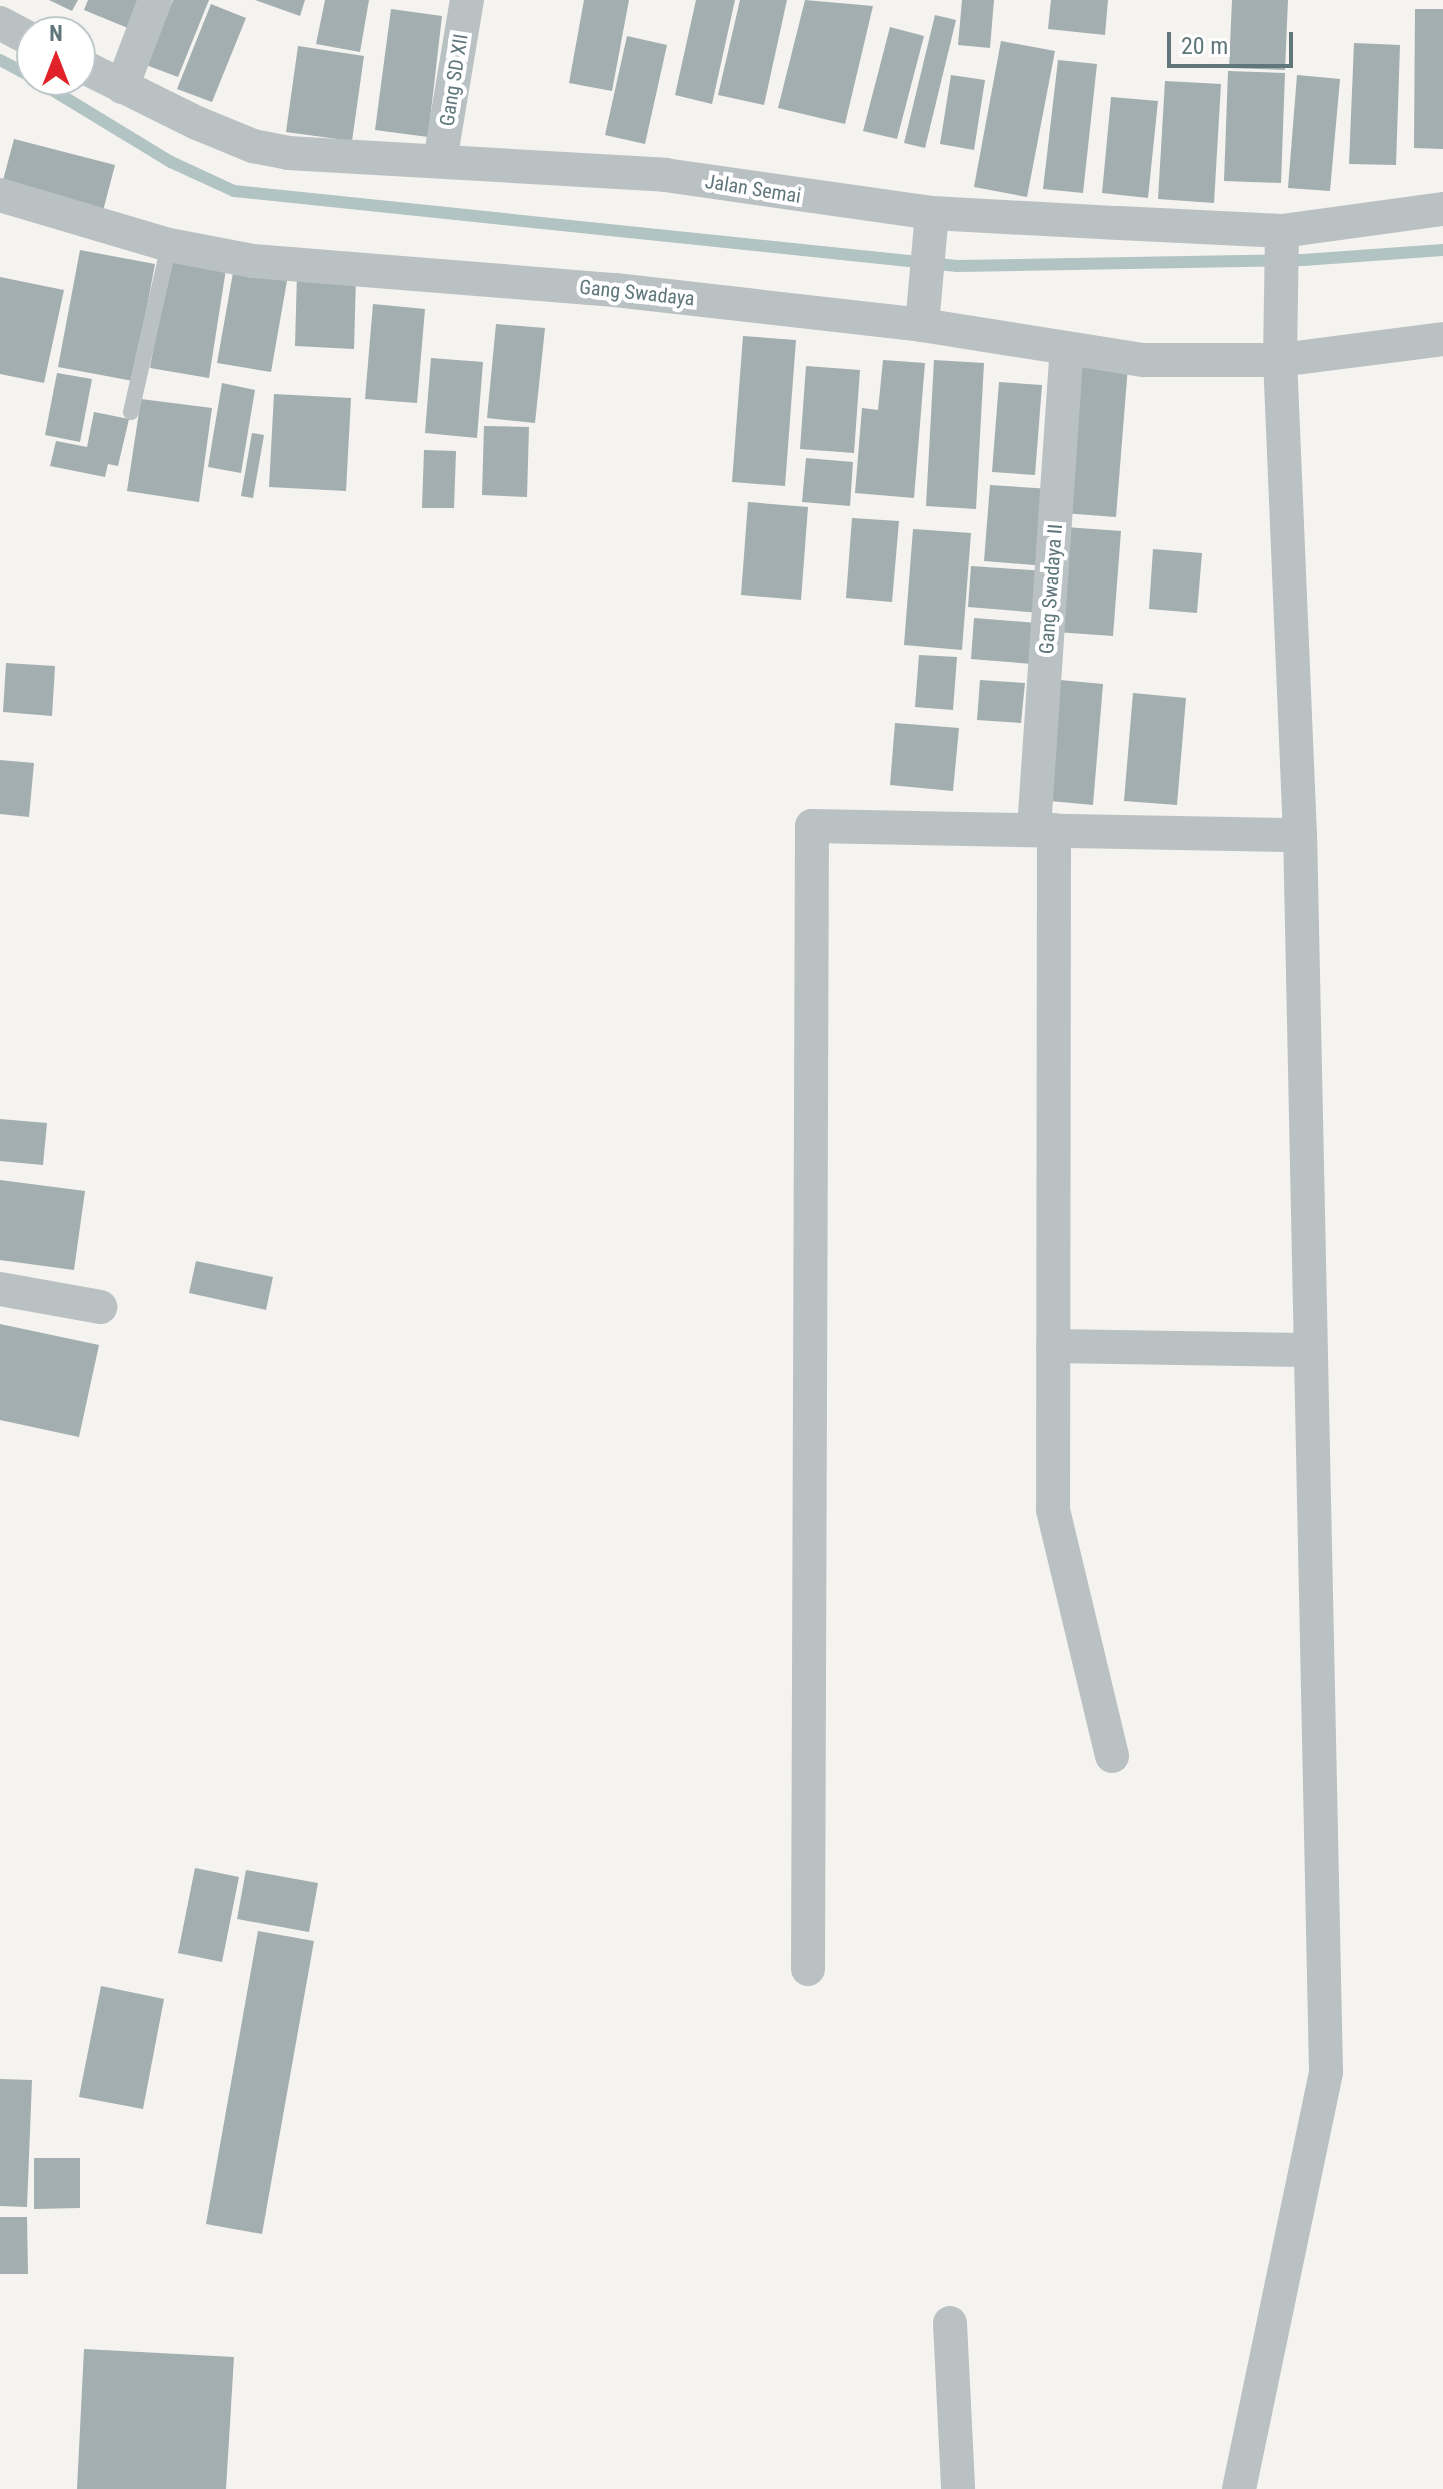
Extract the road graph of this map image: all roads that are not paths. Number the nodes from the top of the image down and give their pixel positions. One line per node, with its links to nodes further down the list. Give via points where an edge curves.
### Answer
1 (155, 0): 4 (street)
2 (467, 0): 5 (street, Gang SD XII)
3 (96, 73): 4 (street, Jalan Semai)
4 (122, 87): 5 (street, Jalan Semai, via 253,146 288,153)
5 (440, 161): 8 (street, Jalan Semai, via 665,175)
6 (0, 195): 10 (street, Gang Swadaya)
7 (1443, 209): 9 (street, Jalan Semai)
8 (930, 226): 9 (street, Jalan Semai); 11 (street)
9 (1282, 244): 13 (street)
10 (169, 245): 11 (street, Gang Swadaya, via 253,261); 15 (lane)
11 (923, 314): 14 (street, Gang Swadaya)
12 (1443, 339): 13 (street, Gang Swadaya)
13 (1280, 348): 14 (street, Gang Swadaya, via 1144,360); 17 (street)
14 (1067, 350): 16 (street, Gang Swadaya II)
15 (131, 412)
16 (1044, 829): 17 (street); 20 (street, Gang Swadaya II); 23 (street, via 812,826)
17 (1300, 835): 21 (street)
18 (0, 1289): 19 (street)
19 (100, 1307)
20 (1053, 1346): 21 (street); 22 (street, Gang Swadaya II, via 1053,1510)
21 (1307, 1350): 26 (street, via 1319,1609 1326,2072)
22 (1112, 1756)
23 (808, 1969)
24 (950, 2323): 25 (street)
25 (958, 2489)
26 (1239, 2489)

